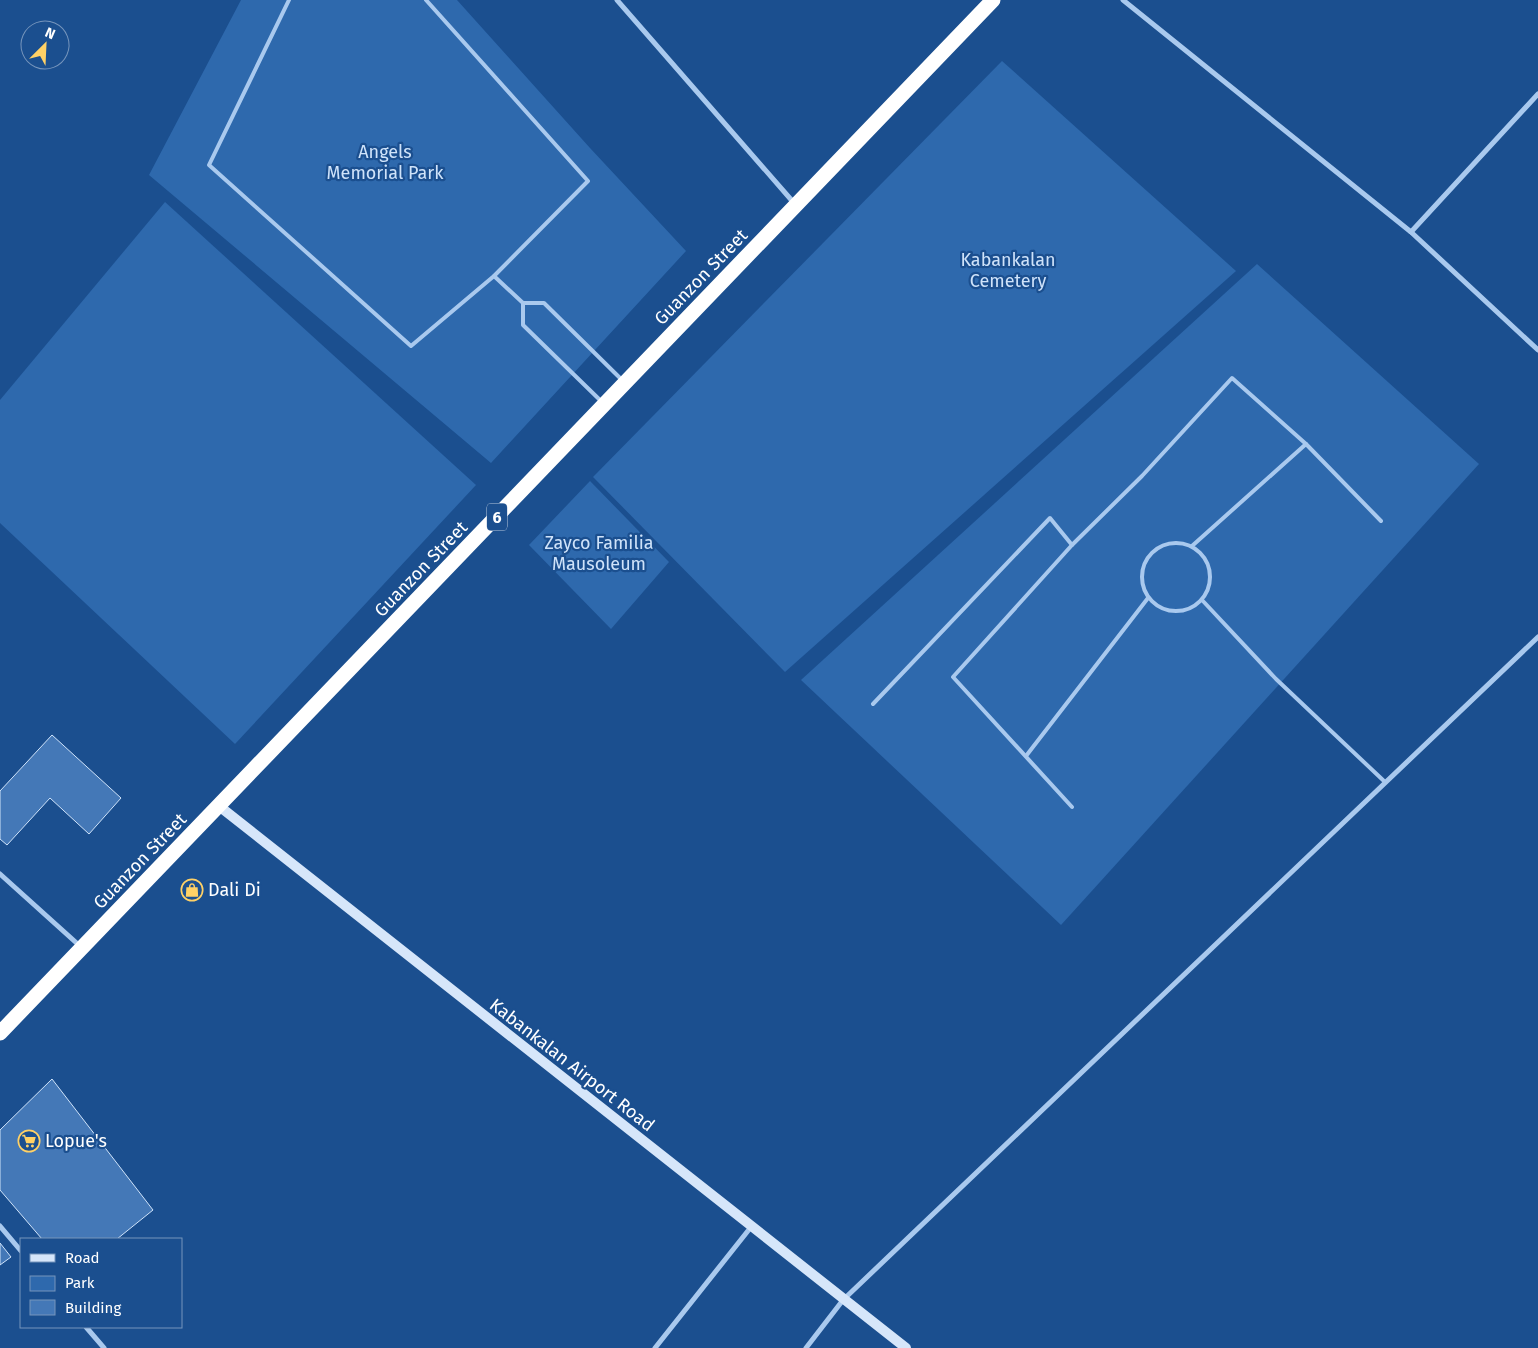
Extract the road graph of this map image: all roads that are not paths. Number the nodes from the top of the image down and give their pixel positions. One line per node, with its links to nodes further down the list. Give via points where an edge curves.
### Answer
1 (289, 0): 9 (lane, via 209,165 411,346)
2 (426, 0): 9 (lane, via 588,181)
3 (617, 0): 7 (street)
4 (993, 0): 7 (highway, Guanzon Street / 6)
5 (1123, 0): 8 (street)
6 (1538, 94): 8 (street)
7 (796, 205): 12 (highway, Guanzon Street / 6)
8 (1411, 232): 11 (street)
9 (494, 276): 10 (lane)
10 (523, 303): 12 (lane, via 544,303); 13 (lane, via 522,325)
11 (1538, 350)
12 (625, 383): 13 (highway, Guanzon Street / 6)
13 (604, 405): 24 (highway, Guanzon Street / 6)
14 (1306, 444): 15 (lane); 16 (lane, via 1232,378 1142,476); 17 (lane)
15 (1382, 521)
16 (1072, 545): 21 (lane, via 1050,518); 22 (lane, via 953,677)
17 (1192, 546): 18 (lane, via 1177,542 1162,545 1149,554 1142,568 1142,583); 19 (lane, via 1204,557 1210,571 1209,586)
18 (1148, 598): 19 (lane, via 1165,610 1185,610); 22 (lane)
19 (1202, 600): 23 (lane, via 1276,679)
20 (1538, 637): 23 (street)
21 (873, 704)
22 (1026, 756): 25 (lane)
23 (1385, 782): 32 (street)
24 (219, 806): 27 (highway, Guanzon Street / 6); 30 (street, Kabankalan Airport Road)
25 (1072, 807)
26 (0, 874): 27 (street)
27 (82, 948): 28 (highway, Guanzon Street / 6)
28 (0, 1033)
29 (0, 1226): 31 (street)
30 (751, 1227): 32 (street, Kabankalan Airport Road); 35 (street)
31 (20, 1250)
32 (843, 1300): 36 (street); 37 (street, Kabankalan Airport Road)
33 (87, 1328): 34 (street)
34 (104, 1348)
35 (655, 1348)
36 (806, 1348)
37 (906, 1348)

